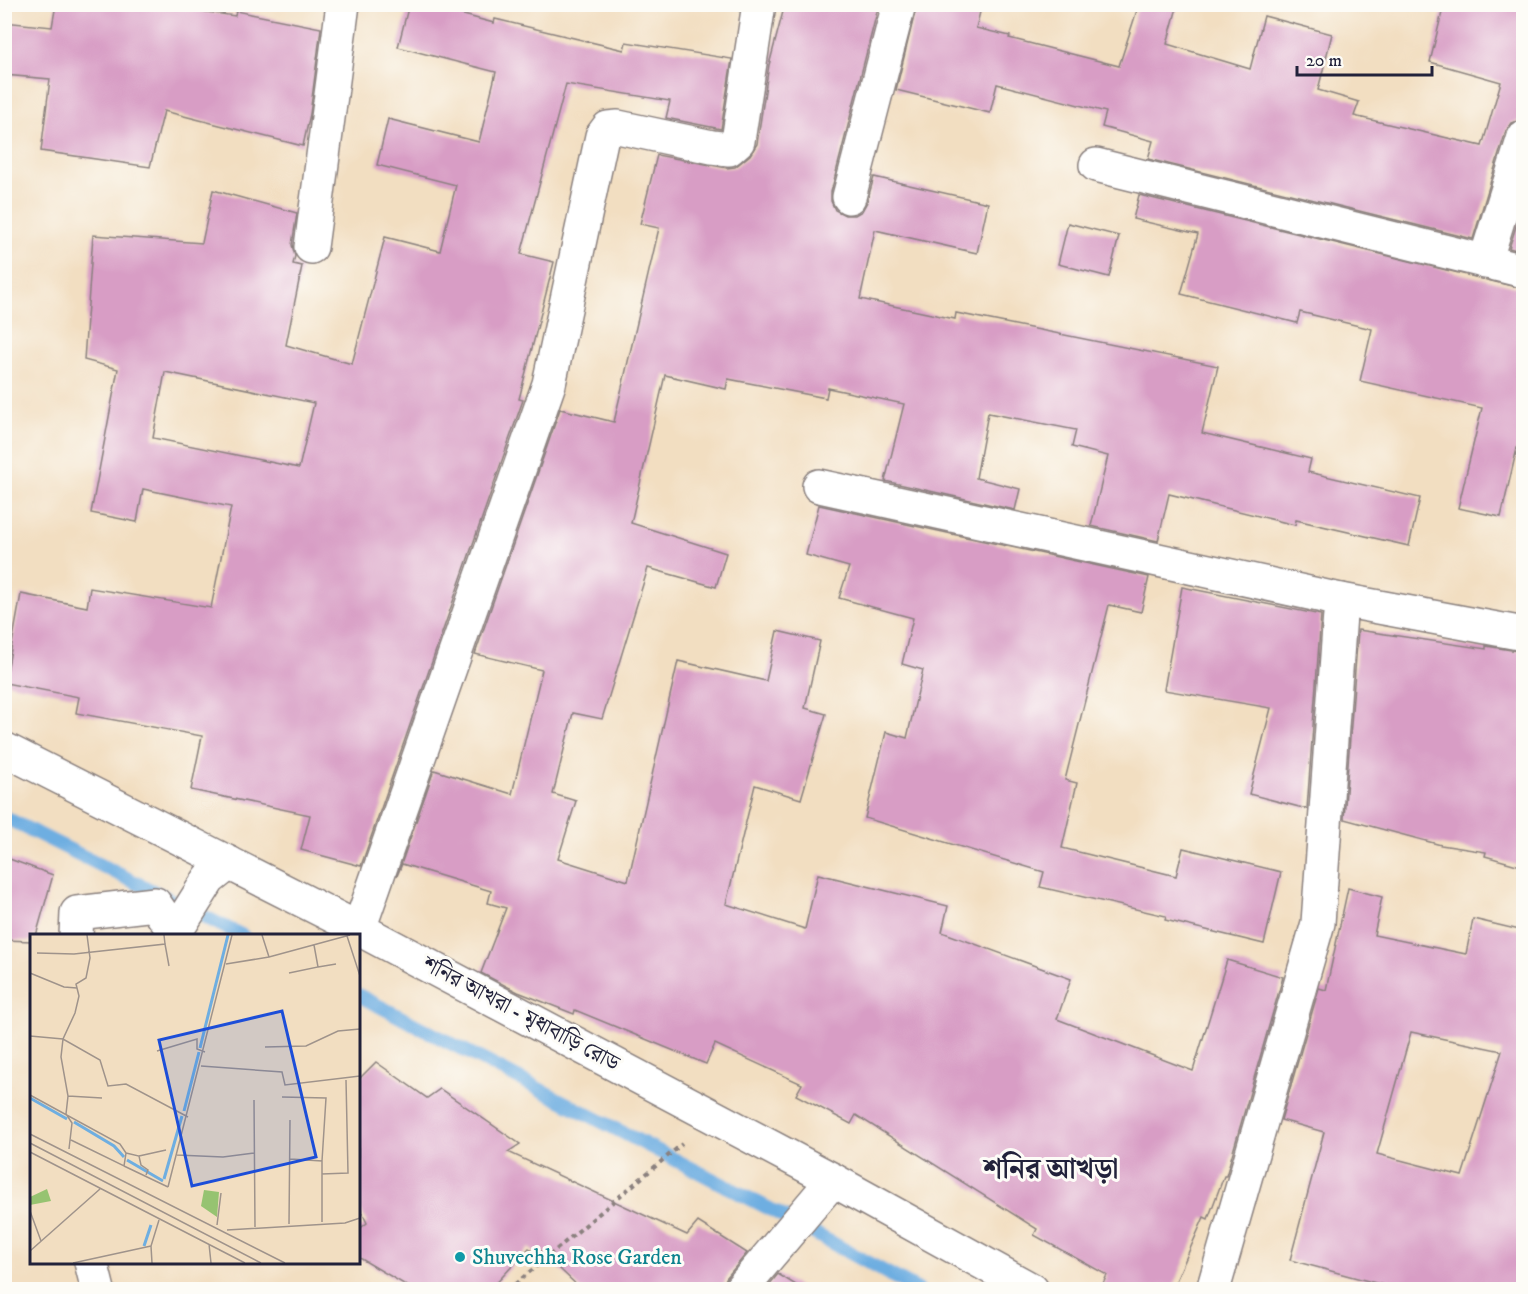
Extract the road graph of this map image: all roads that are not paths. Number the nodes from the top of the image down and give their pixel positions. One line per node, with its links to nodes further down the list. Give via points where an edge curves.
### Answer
1 (343, 4): 7 (street)
2 (759, 4): 15 (street, via 738,141 729,149 618,127 608,128 602,136 549,384)
3 (899, 4): 6 (street)
4 (1524, 137): 8 (street)
5 (1096, 165): 8 (street)
6 (849, 197)
7 (311, 247)
8 (1485, 262): 9 (street)
9 (1524, 271)
10 (819, 486): 11 (street)
11 (1341, 600): 12 (street); 22 (street, via 1318,923)
12 (1524, 634)
13 (4, 749): 14 (street, শনির আখরা - মৃধাবাড়ি রোড)
14 (219, 871): 15 (street, শনির আখরা - মৃধাবাড়ি রোড); 16 (street, via 176,933 154,904 76,913)
15 (359, 929): 17 (street, শনির আখরা - মৃধাবাড়ি রোড)
16 (76, 934)
17 (833, 1180): 19 (street); 21 (street, শনির আখরা - মৃধাবাড়ি রোড)
18 (92, 1264): 20 (street)
19 (747, 1280)
20 (98, 1290)
21 (1032, 1290)
22 (1213, 1290)

